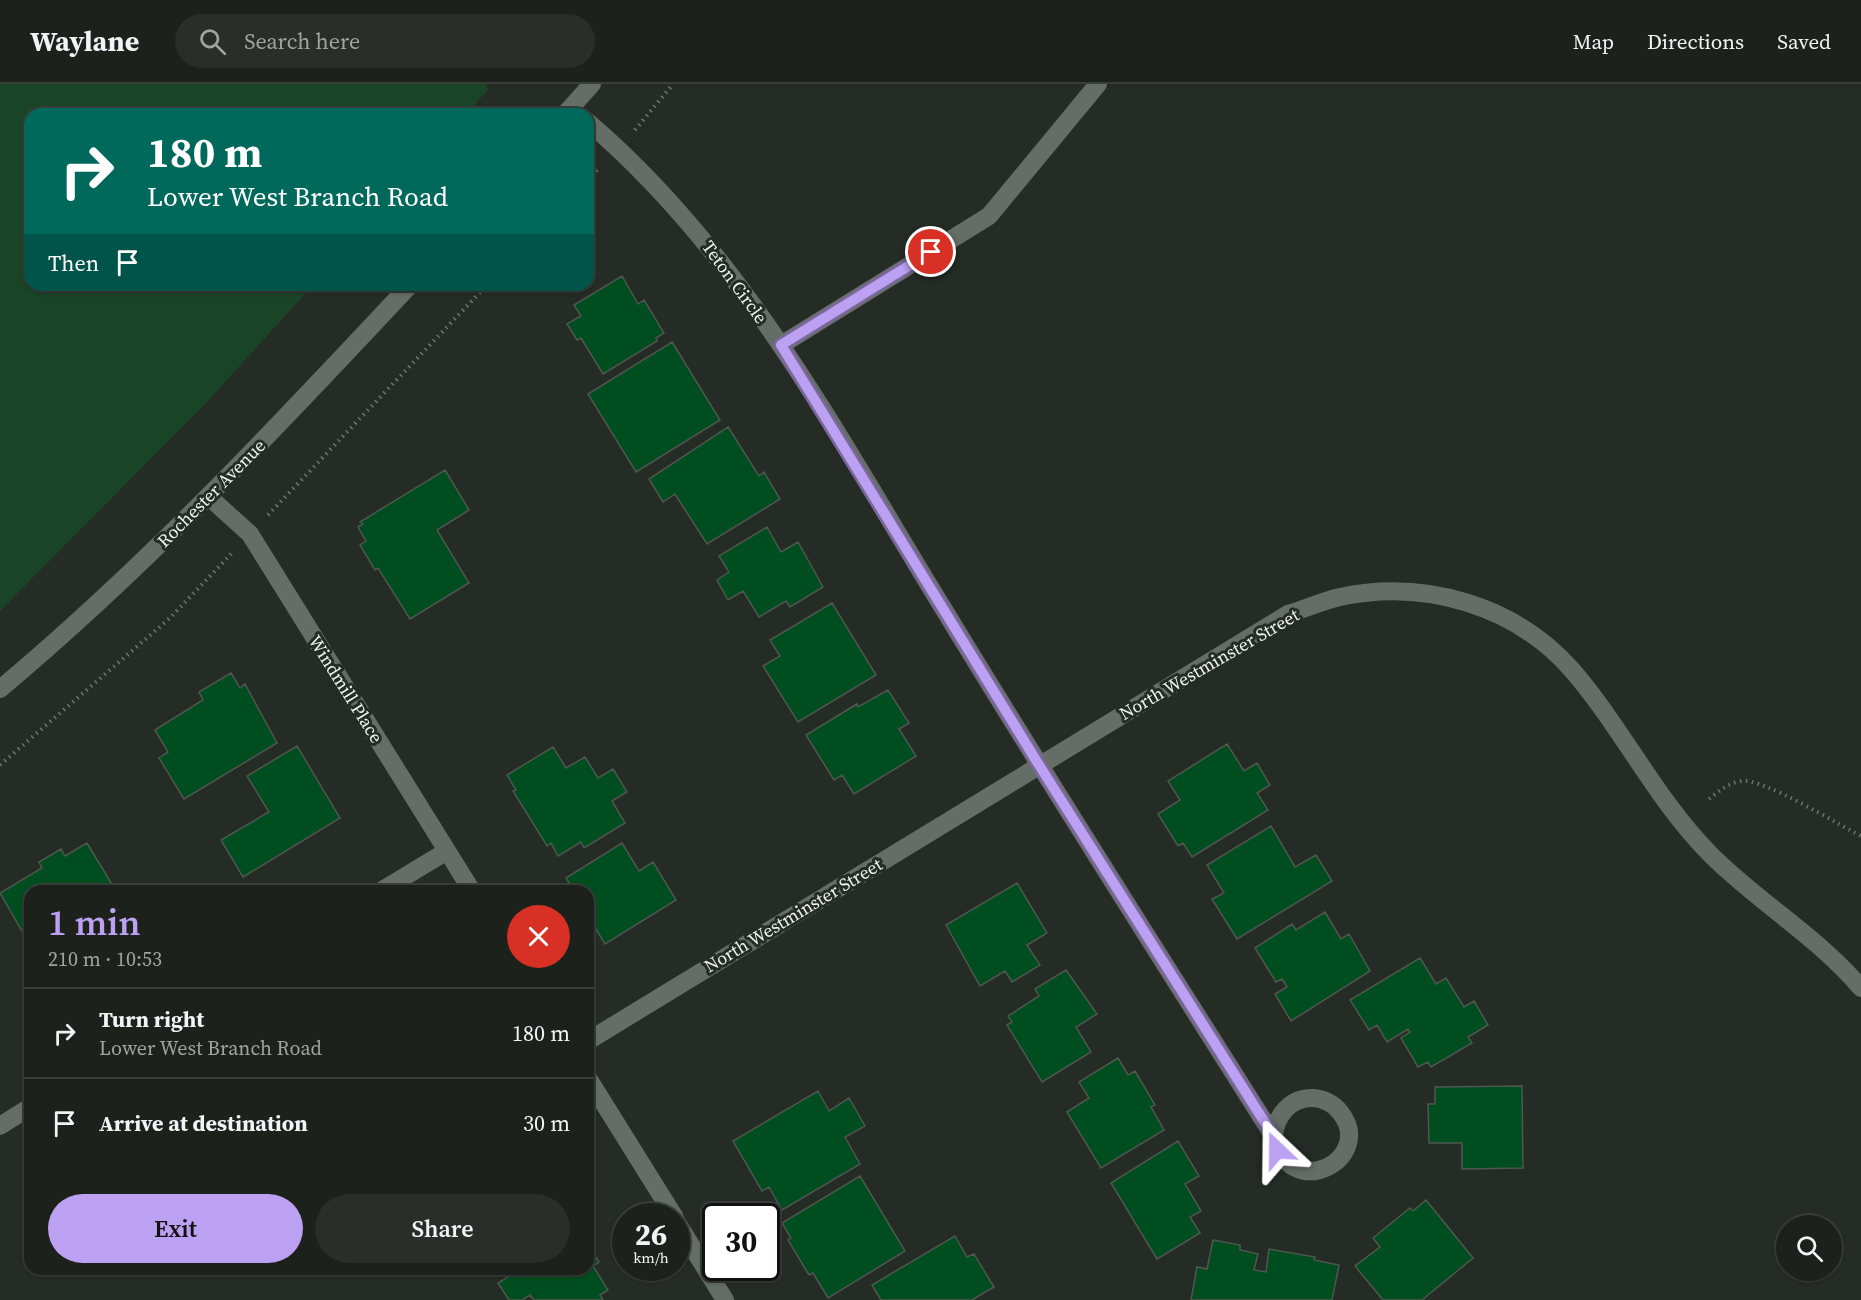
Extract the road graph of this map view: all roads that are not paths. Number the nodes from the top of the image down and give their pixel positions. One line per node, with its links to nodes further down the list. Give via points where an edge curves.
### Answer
1 (592, 84): 3 (street)
2 (1098, 84): 6 (street, via 989,216)
3 (575, 108)
4 (594, 128): 6 (street, Teton Circle, via 653,183 712,248)
5 (404, 291): 7 (street, Rochester Avenue)
6 (781, 345): 9 (street, Teton Circle)
7 (209, 497): 8 (street, Rochester Avenue); 10 (street, Windmill Place, via 250,534)
8 (0, 689)
9 (1039, 765): 13 (street, North Westminster Street, via 1288,614 1340,597 1396,591 1471,602 1529,632 1571,669 1663,801 1712,856); 14 (street, North Westminster Street); 18 (street, Teton Circle)
10 (447, 850): 11 (street); 12 (street, Windmill Place)
11 (391, 885)
12 (468, 885)
13 (1861, 988)
14 (594, 1037)
15 (594, 1088): 19 (street)
16 (24, 1111): 17 (street)
17 (0, 1126)
18 (1274, 1137): 18 (street, Teton Circle, via 1277,1150 1288,1164 1302,1171 1324,1170 1337,1162 1349,1140 1348,1128 1337,1107 1314,1098 1289,1105 1276,1123)
19 (666, 1203)
20 (690, 1244): 21 (street)
21 (725, 1300)

